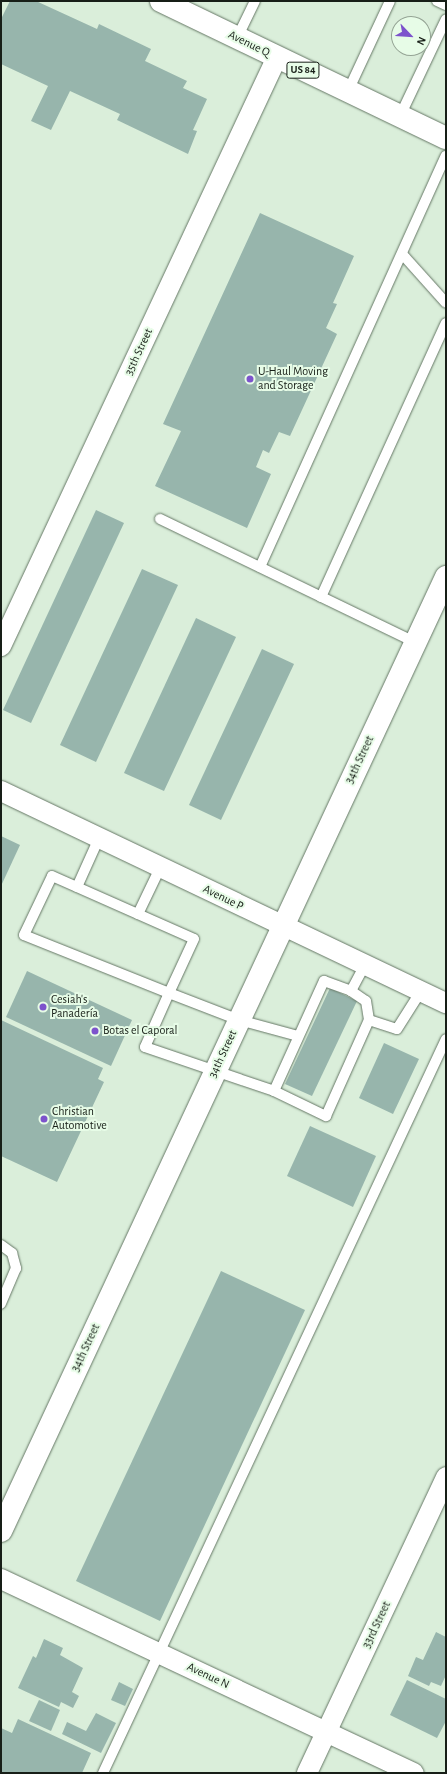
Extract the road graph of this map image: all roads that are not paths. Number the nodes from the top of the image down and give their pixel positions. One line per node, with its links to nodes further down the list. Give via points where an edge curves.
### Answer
1 (161, 1): 7 (main road, Avenue Q / US 84)
2 (255, 1): 7 (lane)
3 (390, 1): 9 (lane)
4 (437, 1): 5 (lane)
5 (446, 5)
6 (446, 18): 10 (lane)
7 (237, 38): 8 (main road, Avenue Q / US 84)
8 (277, 57): 9 (main road, Avenue Q / US 84); 21 (street, 35th Street)
9 (348, 91): 10 (main road, Avenue Q / US 84)
10 (400, 116): 11 (main road, Avenue Q / US 84)
11 (446, 138)
12 (446, 156): 13 (lane)
13 (403, 255): 14 (lane); 17 (lane)
14 (446, 303)
15 (446, 323): 19 (lane)
16 (160, 519): 17 (lane)
17 (260, 567): 19 (lane)
18 (445, 582): 20 (main road, 34th Street)
19 (321, 597): 20 (lane)
20 (415, 642): 27 (main road, 34th Street)
21 (1, 646)
22 (1, 791): 23 (street, Avenue P)
23 (99, 838): 24 (street, Avenue P); 25 (lane)
24 (160, 868): 26 (lane); 27 (street, Avenue P)
25 (77, 887): 26 (lane); 31 (lane, via 52,876 24,935)
26 (138, 914): 31 (lane, via 194,939)
27 (283, 927): 28 (street, Avenue P); 33 (main road, 34th Street)
28 (365, 965): 29 (lane); 30 (street, Avenue P)
29 (352, 990): 34 (lane, via 366,1001); 35 (lane, via 324,981)
30 (420, 991): 32 (street, Avenue P); 34 (lane, via 397,1029)
31 (169, 993): 33 (lane); 37 (lane, via 145,1047)
32 (446, 1004)
33 (239, 1020): 35 (lane); 37 (main road, 34th Street)
34 (369, 1020): 38 (lane, via 326,1116)
35 (298, 1036): 38 (lane)
36 (446, 1039): 44 (lane)
37 (215, 1071): 38 (lane); 42 (main road, 34th Street)
38 (274, 1092)
39 (1, 1245): 40 (lane, via 12,1253 16,1268)
40 (1, 1304)
41 (446, 1477): 45 (street, 33rd Street)
42 (1, 1531)
43 (1, 1579): 44 (street, Avenue N)
44 (158, 1653): 45 (street, Avenue N); 46 (lane)
45 (326, 1732): 47 (street, 33rd Street); 48 (street, Avenue N)
46 (103, 1773)
47 (307, 1773)
48 (414, 1773)

